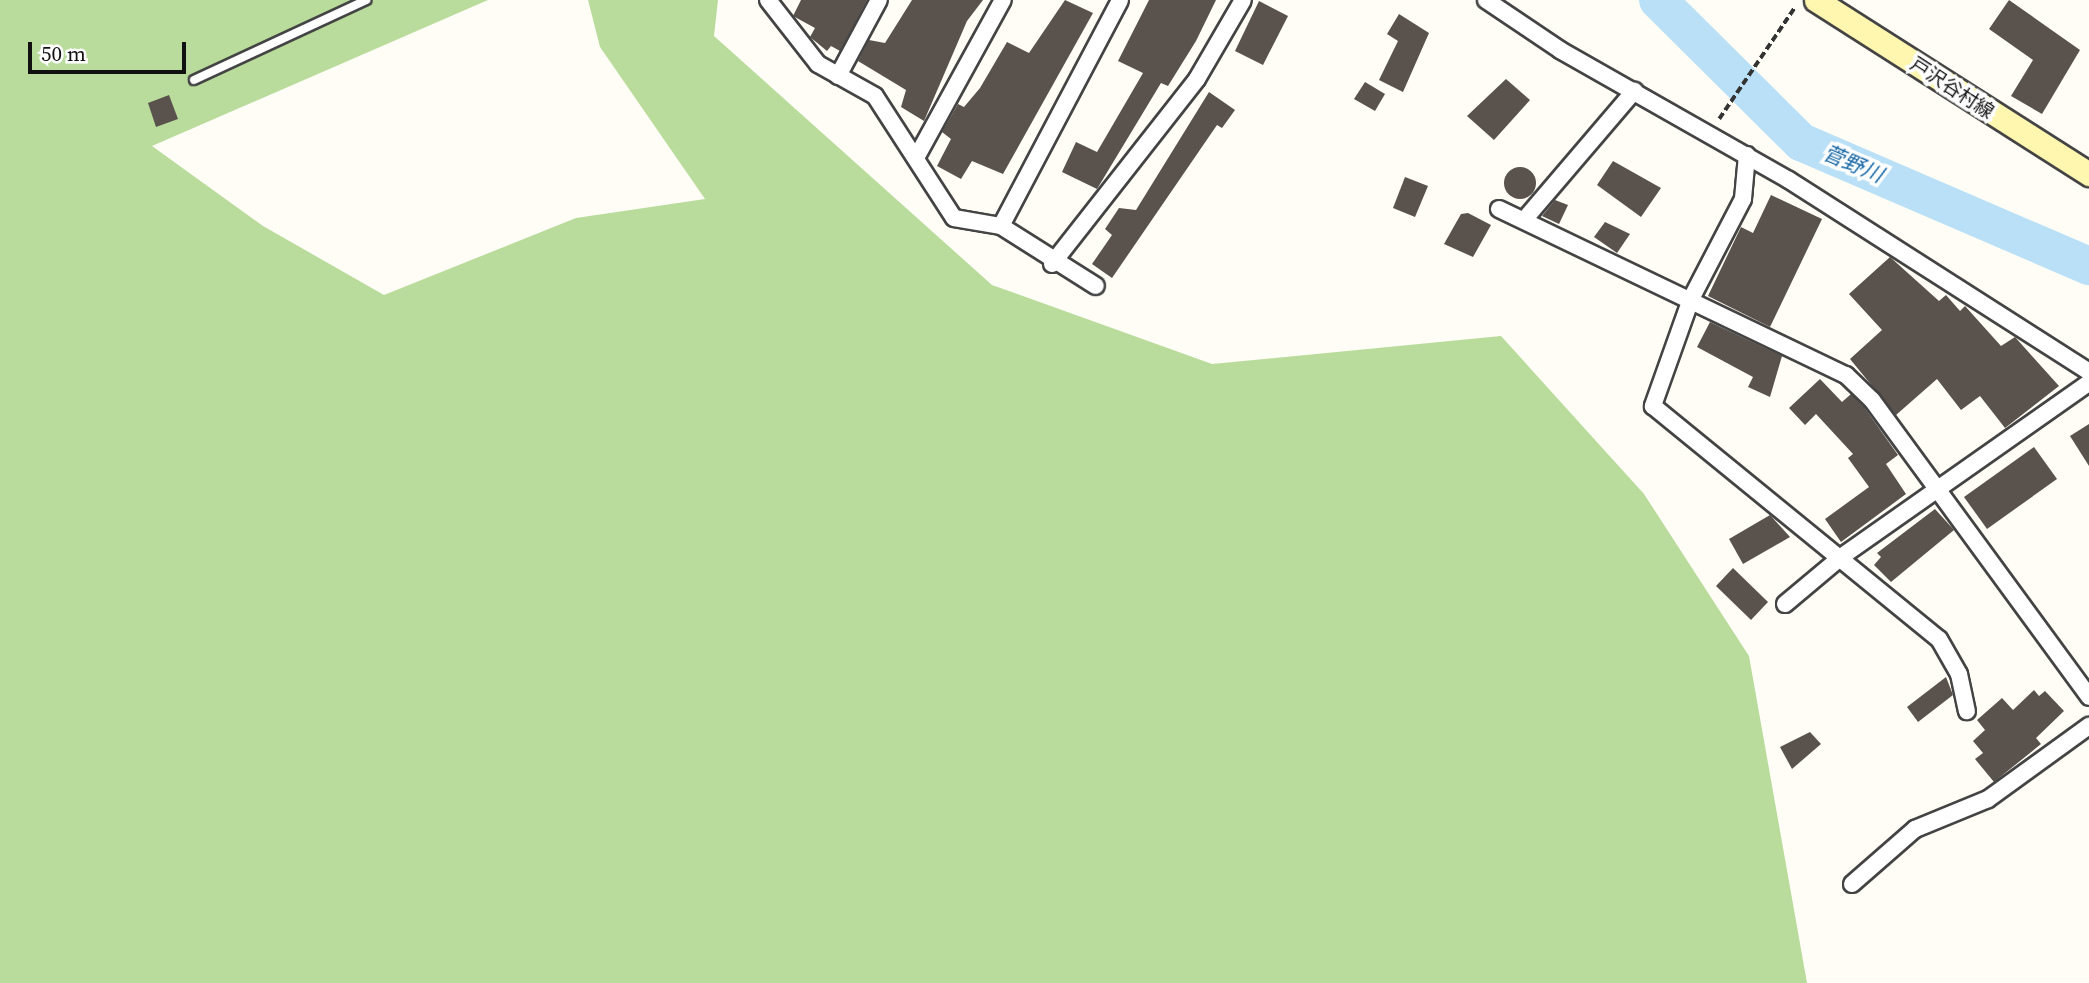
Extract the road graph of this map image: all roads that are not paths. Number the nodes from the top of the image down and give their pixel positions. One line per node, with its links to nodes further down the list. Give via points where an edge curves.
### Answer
1 (366, 0): 10 (lane)
2 (768, 0): 9 (street, via 818,64)
3 (879, 0): 9 (street)
4 (1003, 0): 13 (street)
5 (1120, 0): 17 (street)
6 (1243, 0): 18 (street, via 1197,79)
7 (1486, 0): 11 (street)
8 (1816, 0): 14 (main road, 戸沢谷村線)
9 (838, 76): 13 (street, via 876,96)
10 (194, 80)
11 (1634, 91): 12 (street); 16 (street)
12 (1746, 155): 20 (street, via 1742,200); 21 (street)
13 (916, 158): 17 (street, via 954,218)
14 (2089, 174)
15 (1499, 209): 16 (street)
16 (1524, 220): 20 (street)
17 (1001, 226): 18 (street)
18 (1052, 264): 19 (street)
19 (1096, 286)
20 (1691, 299): 23 (street, via 1846,375); 24 (street, via 1653,406)
21 (2089, 372)
22 (2089, 383): 23 (street)
23 (1937, 489): 24 (street); 26 (street)
24 (1841, 557): 25 (street); 27 (street, via 1939,639 1959,674)
25 (1785, 604)
26 (2089, 697)
27 (1967, 711)
28 (2089, 726): 29 (street, via 1988,799 1915,829)
29 (1852, 884)

